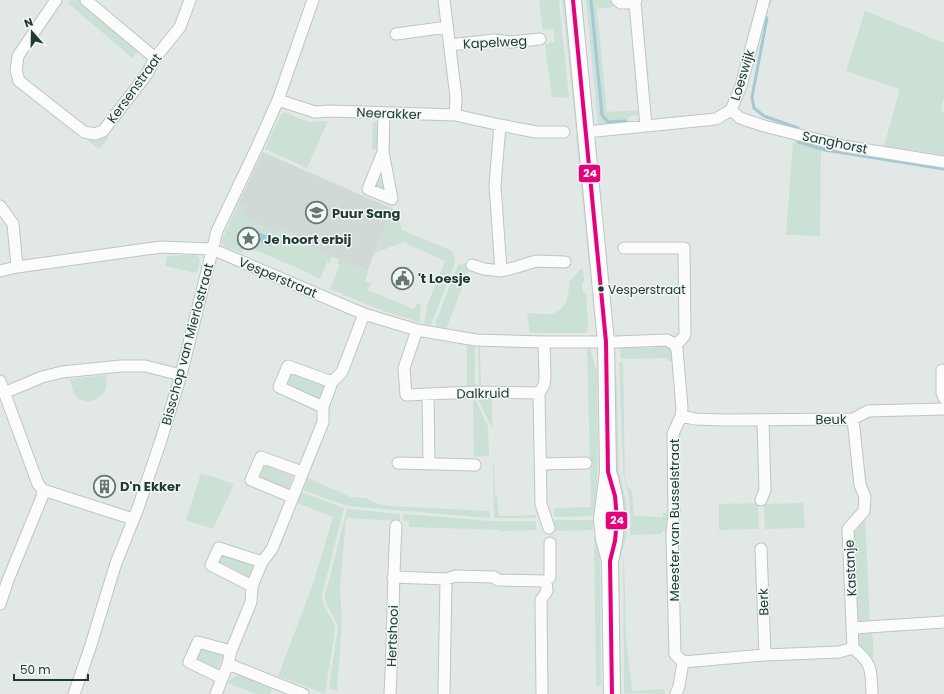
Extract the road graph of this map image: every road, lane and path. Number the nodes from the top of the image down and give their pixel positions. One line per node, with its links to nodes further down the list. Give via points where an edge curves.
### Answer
1 (56, 0): 14 (street, Kersenstraat, via 18,56 16,70 19,81 84,132 95,134 103,131 147,74)
2 (86, 0): 14 (street)
3 (190, 0): 14 (street, Kersenstraat, via 180,27)
4 (313, 0): 15 (street, Bisschop van Mierlostraat)
5 (444, 0): 10 (street, Kapelweg)
6 (573, 0): 22 (street)
7 (617, 0): 9 (street, via 621,4)
8 (764, 0): 16 (street, Loeswijk, via 741,86)
9 (635, 1): 20 (street)
10 (447, 27): 11 (street, Kapelweg); 13 (street, Kapelweg)
11 (396, 34)
12 (540, 39): 13 (street, Kapelweg, via 511,42 494,40)
13 (450, 45): 18 (street, Kapelweg, via 456,98)
14 (155, 58)
15 (278, 100): 17 (street, Neerakker, via 315,112); 27 (street, Bisschop van Mierlostraat, via 217,232)
16 (731, 110): 20 (street, Loeswijk, via 716,119); 24 (street, Sanghorst, via 740,118 764,126 843,146)
17 (384, 113): 18 (street, Neerakker); 23 (street)
18 (455, 115): 19 (street, Neerakker)
19 (500, 125): 21 (street, Neerakker, via 536,132); 32 (street, via 495,185)
20 (646, 126): 22 (street, Loeswijk)
21 (564, 132)
22 (586, 132): 36 (street)
23 (383, 152)
24 (944, 162)
25 (0, 206): 30 (street, via 13,224)
26 (624, 248): 37 (street, via 684,248 685,335)
27 (212, 249): 30 (street, Vesperstraat, via 161,247); 33 (street, Vesperstraat); 39 (street, Bisschop van Mierlostraat)
28 (565, 262): 32 (street, via 536,261)
29 (472, 265): 32 (street)
30 (18, 267): 31 (street, Vesperstraat)
31 (0, 271)
32 (501, 271)
33 (364, 314): 34 (street, Vesperstraat); 41 (street, via 342,372)
34 (417, 330): 35 (street, Vesperstraat, via 476,340); 44 (street, Dalkruid, via 404,368 406,395)
35 (544, 342): 36 (street, Vesperstraat); 43 (street, via 545,378)
36 (606, 342): 37 (street, via 667,340); 85 (street, via 608,472 602,519 610,561)
37 (674, 344): 48 (street, Meester van Busselstraat, via 677,350)
38 (942, 370): 45 (street)
39 (180, 375): 42 (street, via 144,366 62,372 42,377); 60 (street, Bisschop van Mierlostraat, via 161,440)
40 (0, 381): 42 (street)
41 (332, 382): 46 (street); 46 (street, via 288,366 278,388)
42 (4, 393): 57 (street, via 38,484)
43 (539, 393): 44 (street, Dalkruid); 53 (street)
44 (428, 394): 52 (street)
45 (944, 398)
46 (323, 407): 56 (street, via 323,422)
47 (944, 409): 49 (street, Beuk, via 868,411)
48 (681, 416): 50 (street, Beuk, via 694,419); 76 (street, Meester van Busselstraat, via 673,434 672,534 675,654)
49 (853, 419): 50 (street, Beuk); 72 (street, Kastanje, via 860,485 865,498 864,511 848,529)
50 (763, 420): 59 (street, via 764,490)
51 (398, 464): 52 (street)
52 (429, 464): 55 (street)
53 (541, 464): 54 (street); 62 (street, via 541,504)
54 (586, 464)
55 (475, 465)
56 (302, 472): 58 (street); 58 (street, via 260,457 253,474 251,480)
57 (43, 490): 60 (street); 70 (street)
58 (292, 497): 65 (street, via 272,549)
59 (761, 500)
60 (133, 519): 80 (street, Bisschop van Mierlostraat, via 116,563)
61 (396, 526): 66 (street, Hertshooi)
62 (549, 528)
63 (550, 543): 68 (street, via 550,577)
64 (761, 548): 75 (street, Berk)
65 (262, 562): 69 (street); 69 (street, via 219,548 211,565)
66 (393, 577): 67 (street); 83 (street, Hertshooi)
67 (446, 579): 68 (street, via 472,576 494,577 498,580); 79 (street)
68 (546, 581): 84 (street, via 547,591 541,600)
69 (252, 586): 74 (street, via 251,602)
70 (0, 604)
71 (944, 622): 72 (street)
72 (853, 628): 73 (street, Kastanje)
73 (853, 648): 75 (street, via 839,652); 87 (street, via 865,657 871,670)
74 (231, 651): 77 (street); 78 (street, via 198,642 189,662)
75 (765, 655): 76 (street)
76 (683, 662): 86 (street)
77 (228, 664): 78 (street); 82 (street)
78 (222, 678): 81 (street)
79 (444, 693)
80 (74, 694)
81 (216, 694)
82 (303, 694)
83 (390, 694)
84 (542, 694)
85 (612, 694)
86 (676, 694)
87 (872, 694)

